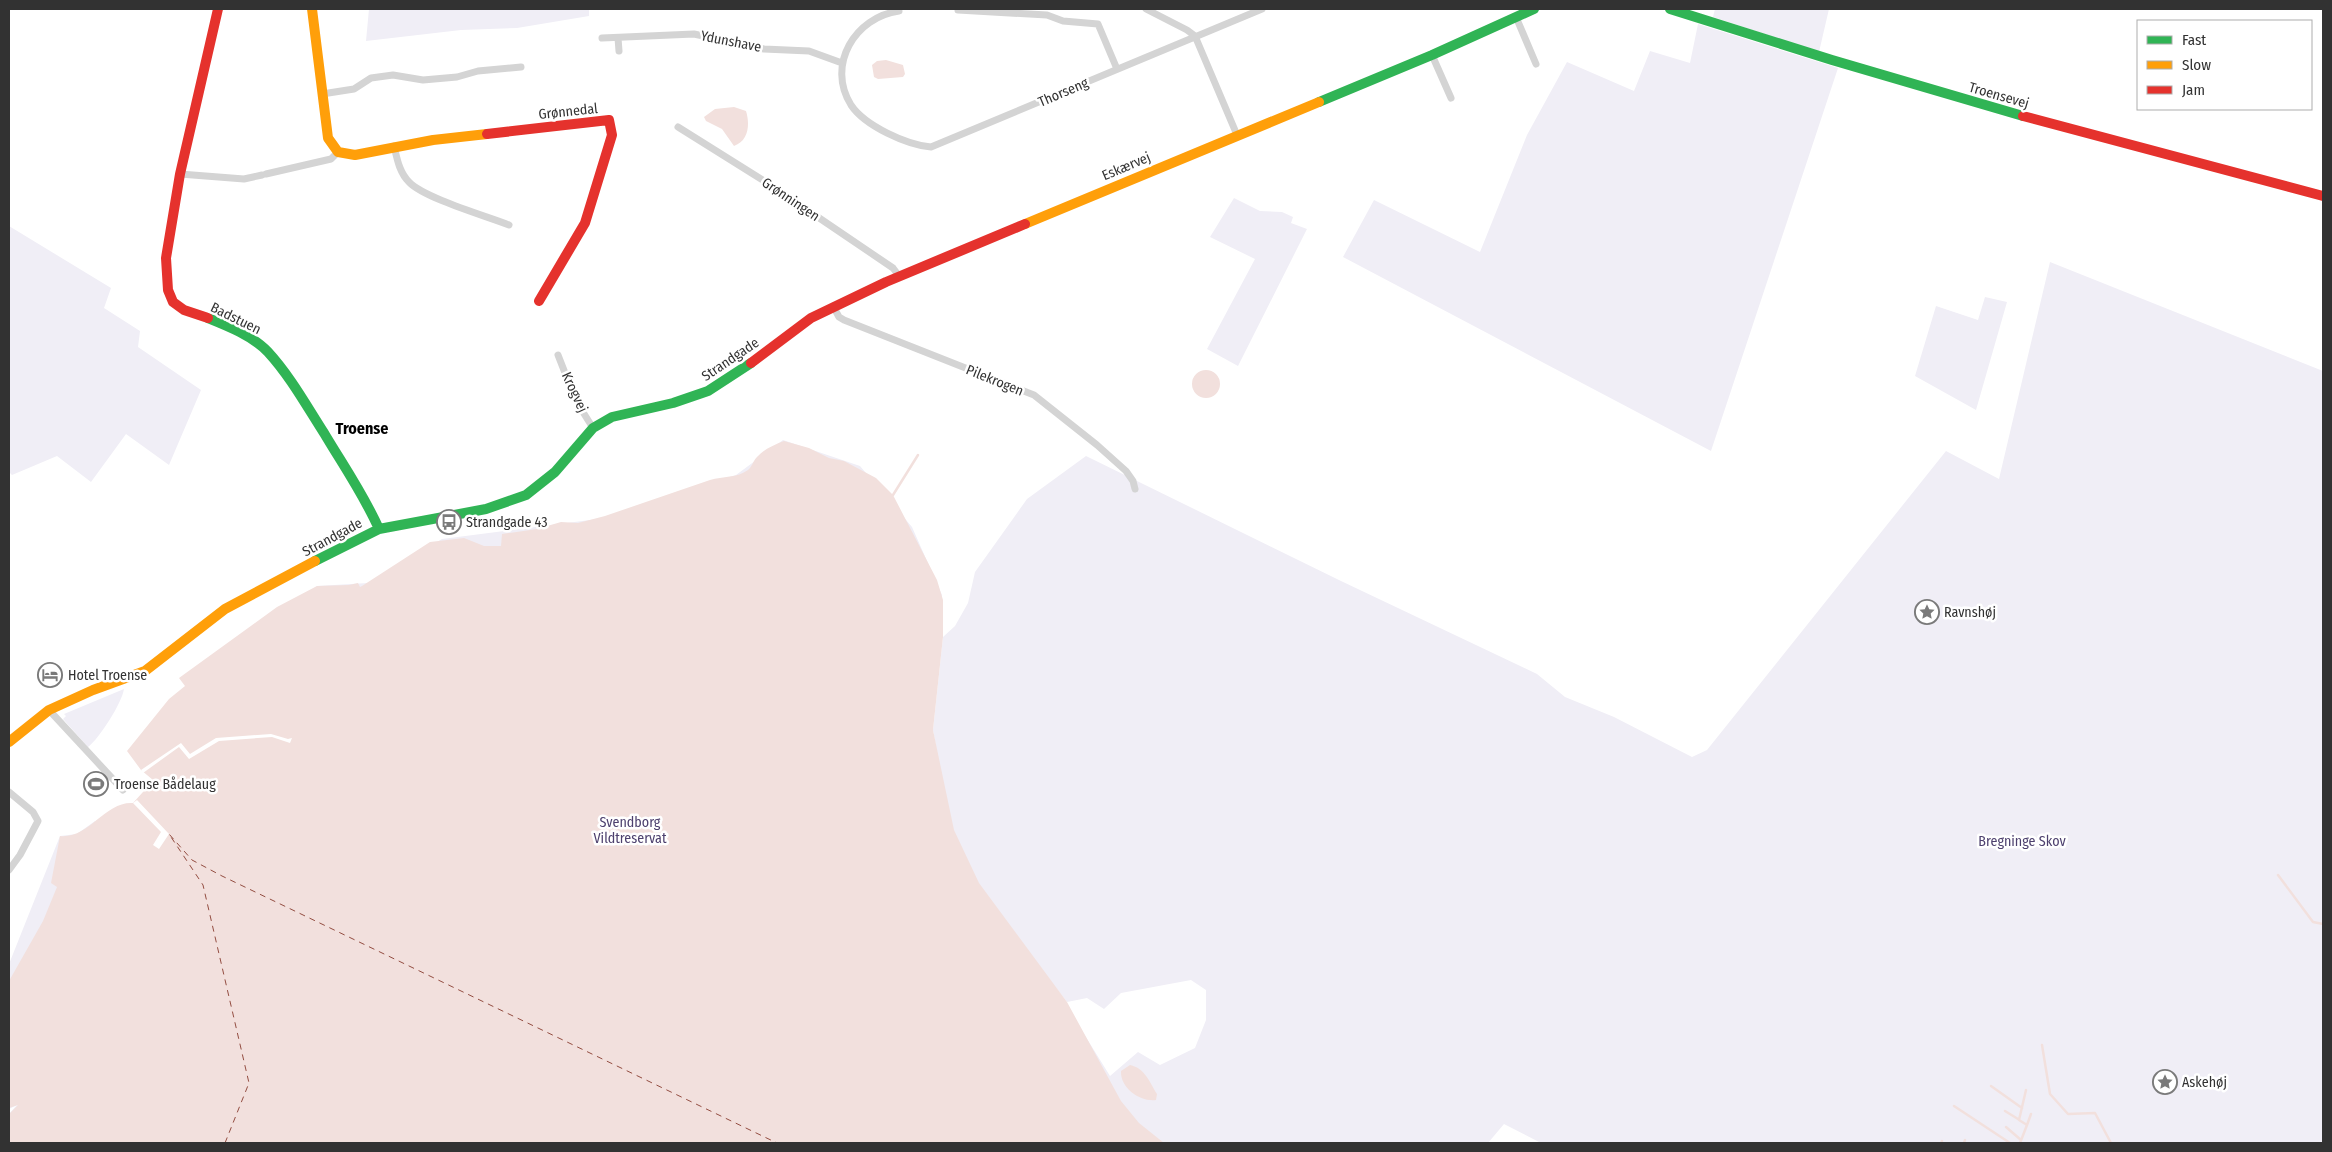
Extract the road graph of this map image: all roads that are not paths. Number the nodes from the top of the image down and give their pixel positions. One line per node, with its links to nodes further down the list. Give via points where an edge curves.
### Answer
1 (218, 9): 25 (street, Badstuen)
2 (312, 9): 19 (street)
3 (1146, 9): 10 (street)
4 (1262, 9): 10 (street, Thorseng)
5 (1534, 9): 9 (street, Eskærvej)
6 (1670, 9): 26 (street, Troensevej, via 1816,57)
7 (958, 10): 18 (street, via 1047,15 1063,21 1098,24)
8 (899, 11): 15 (street, via 880,15 862,27 849,43)
9 (1516, 18): 14 (street, Eskærvej); 16 (street)
10 (1195, 36): 18 (street, Thorseng); 22 (street)
11 (602, 38): 12 (street, Ydunshave)
12 (618, 38): 13 (street); 15 (street, Ydunshave, via 694,34 764,49 808,51)
13 (619, 52)
14 (1432, 55): 20 (street); 22 (street, Eskærvej)
15 (842, 63): 18 (street, Thorseng, via 843,85 858,114 875,127 919,146 931,147)
16 (1536, 64)
17 (521, 67): 19 (street, via 423,80 393,75 371,78 354,88)
18 (1117, 69)
19 (322, 94): 24 (street, via 328,138)
20 (1450, 98)
21 (678, 127): 28 (street, Grønningen, via 788,196 893,268)
22 (1237, 135): 28 (street, Eskærvej)
23 (394, 146): 24 (street, Grønnedal, via 355,156); 27 (street, via 401,172 422,192); 29 (street, Grønnedal, via 609,120 612,135 585,224)
24 (338, 152): 25 (street, via 331,159 244,179)
25 (180, 174): 34 (street, Badstuen, via 166,258 168,290 173,302 184,310 224,324 268,351 298,391 368,504)
26 (2323, 196)
27 (509, 225)
28 (899, 276): 30 (street, Eskærvej)
29 (539, 301)
30 (833, 306): 32 (street, Strandgade, via 807,320 732,377 708,390 673,403 612,417); 33 (street, Pilekrogen, via 844,320 1034,395 1126,471)
31 (558, 355): 32 (street, Krogvej, via 576,401)
32 (593, 428): 34 (street, Strandgade, via 549,478 519,498 470,512)
33 (1135, 489)
34 (379, 529): 35 (street, Strandgade, via 225,609 145,671)
35 (50, 710): 36 (street, Strandgade); 37 (street)
36 (9, 742)
37 (123, 790)
38 (9, 792): 39 (street, via 33,812 38,821)
39 (9, 870)

